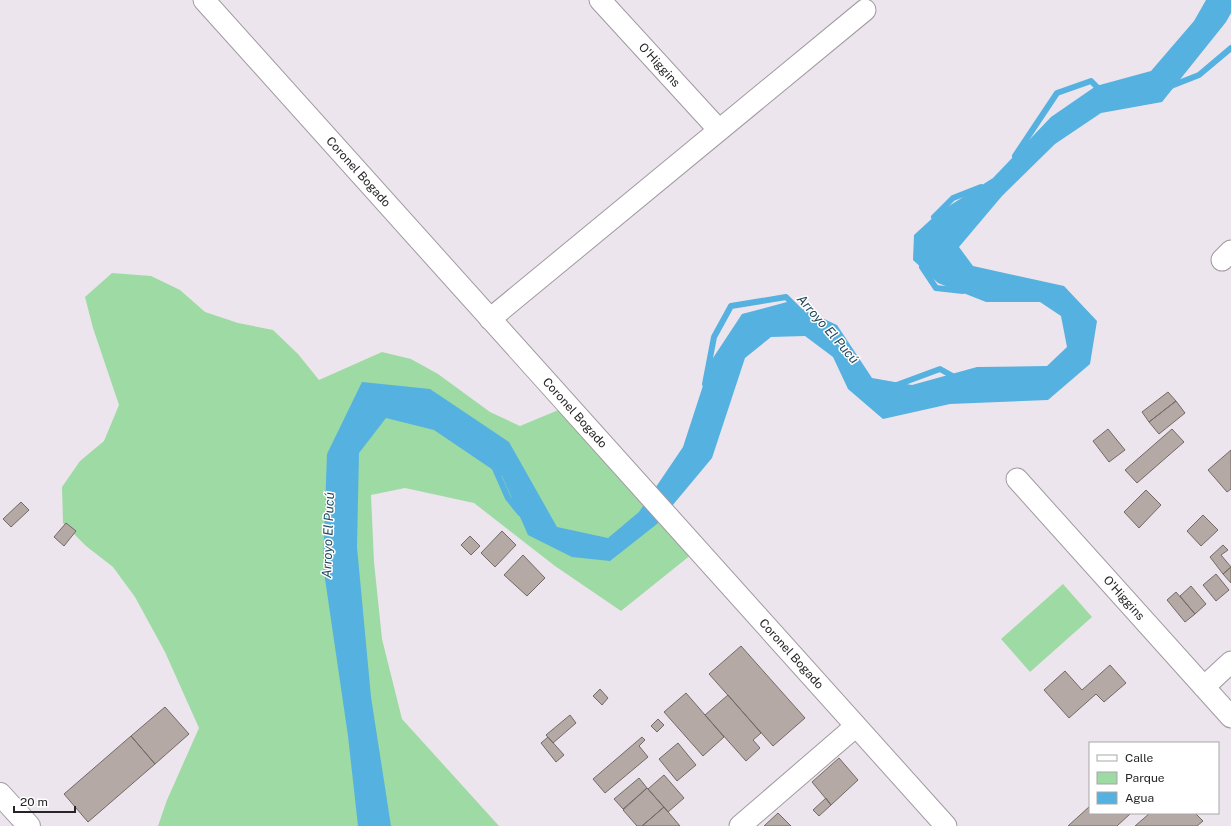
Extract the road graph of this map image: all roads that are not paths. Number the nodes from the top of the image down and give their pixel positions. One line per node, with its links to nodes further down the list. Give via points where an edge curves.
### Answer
1 (204, 0): 5 (street, Coronel Bogado)
2 (600, 0): 4 (street, O'Higgins)
3 (865, 10): 4 (street)
4 (719, 130): 5 (street)
5 (490, 319): 10 (street, Coronel Bogado)
6 (1017, 479): 8 (street, O'Higgins)
7 (1231, 662): 8 (street)
8 (1204, 687): 9 (street, O'Higgins)
9 (1231, 717)
10 (856, 726): 13 (street); 14 (street, Coronel Bogado)
11 (0, 794): 12 (main road)
12 (29, 826)
13 (740, 826)
14 (946, 826)

